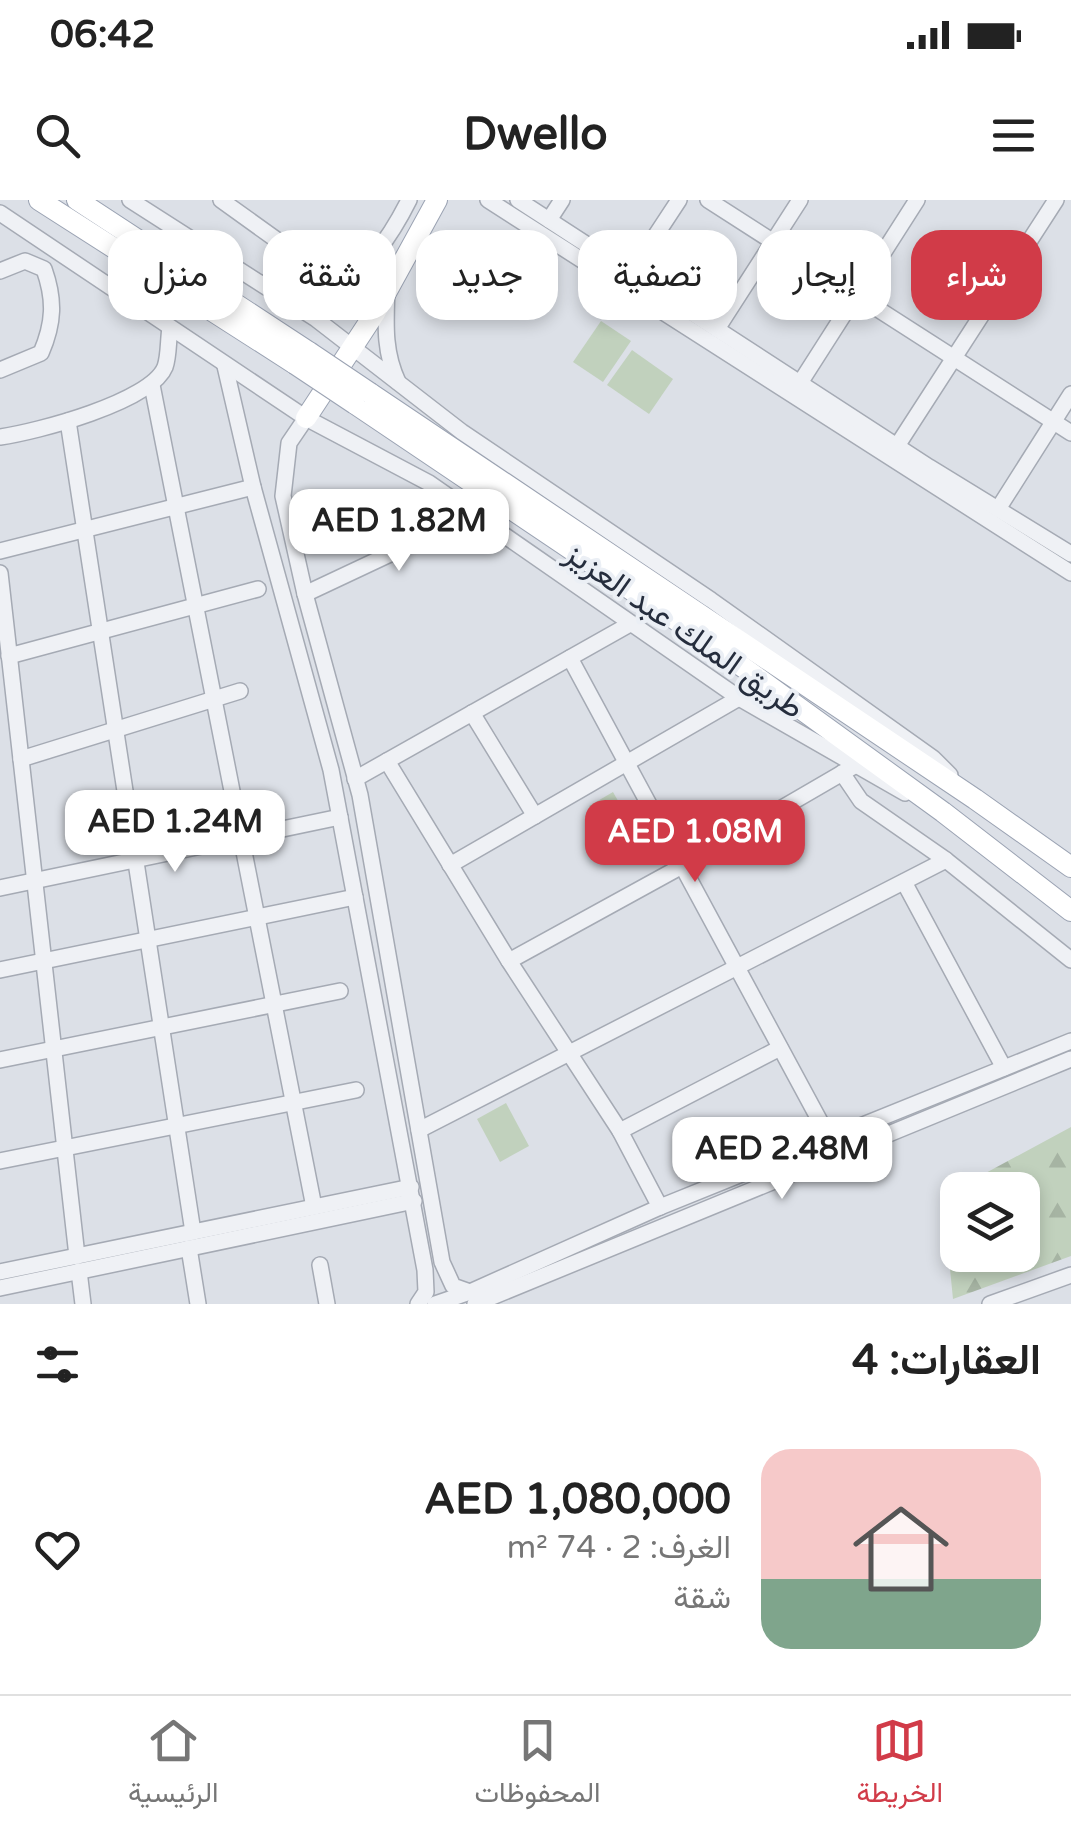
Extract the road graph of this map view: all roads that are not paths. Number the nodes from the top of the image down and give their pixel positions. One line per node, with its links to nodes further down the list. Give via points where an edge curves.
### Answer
1 (39, 200): 37 (main road, طريق الملك عبد العزيز)
2 (77, 200): 37 (main road)
3 (130, 200): 27 (street)
4 (221, 200): 17 (street)
5 (409, 200): 18 (street)
6 (437, 200): 26 (main road)
7 (488, 200): 60 (street)
8 (518, 200): 16 (street)
9 (562, 200): 16 (street)
10 (678, 200): 19 (street)
11 (708, 200): 21 (street)
12 (800, 200): 20 (street)
13 (916, 200): 23 (street)
14 (1056, 200): 38 (street)
15 (0, 213): 34 (street)
16 (549, 220): 22 (street)
17 (263, 230)
18 (389, 230)
19 (659, 230)
20 (781, 230)
21 (757, 232)
22 (578, 239)
23 (891, 240)
24 (757, 267): 35 (street)
25 (0, 271): 40 (street, via 26,262 44,269 53,296 51,330 41,353)
26 (396, 271)
27 (254, 281): 28 (street); 36 (street)
28 (263, 283)
29 (891, 318): 38 (street)
30 (368, 320): 36 (main road)
31 (387, 320): 43 (street, via 388,362)
32 (703, 320): 35 (street)
33 (840, 320): 41 (street)
34 (170, 328): 39 (street); 42 (street, via 165,367)
35 (717, 329): 41 (street)
36 (351, 349): 43 (street); 46 (main road)
37 (302, 358): 45 (main road, طريق الملك عبد العزيز, bridge)
38 (954, 358): 48 (street); 51 (street)
39 (225, 366): 46 (street); 52 (street)
40 (0, 370)
41 (800, 383): 51 (street)
42 (152, 386): 47 (street); 53 (street)
43 (400, 386): 78 (street, via 933,758)
44 (1071, 394): 48 (street)
45 (362, 398): 78 (main road); 79 (main road, طريق الملك عبد العزيز)
46 (306, 418): 55 (street); 62 (street, via 289,443 283,496)
47 (68, 422): 50 (street); 56 (street)
48 (1053, 422): 49 (street); 54 (street)
49 (1071, 433)
50 (0, 437)
51 (898, 446): 54 (street)
52 (252, 487): 53 (street); 81 (street)
53 (176, 507): 56 (street); 63 (street)
54 (998, 509): 58 (street)
55 (475, 514): 62 (street); 64 (street)
56 (86, 530): 57 (street); 65 (street)
57 (0, 551)
58 (1071, 554)
59 (0, 573): 66 (street)
60 (1071, 573)
61 (258, 589): 63 (street)
62 (305, 594): 77 (street)
63 (196, 606): 65 (street); 70 (street)
64 (630, 624): 67 (street); 69 (street)
65 (101, 631): 66 (street); 72 (street)
66 (10, 656): 73 (street)
67 (570, 658): 71 (street); 75 (street)
68 (240, 691): 70 (street)
69 (740, 698): 75 (street); 76 (street)
70 (214, 699): 72 (street); 82 (street)
71 (472, 714): 74 (street); 80 (street)
72 (116, 729): 73 (street); 83 (street)
73 (21, 759): 88 (street)
74 (387, 761): 77 (street); 85 (street)
75 (626, 763): 80 (street); 86 (street)
76 (849, 769): 79 (street); 84 (street, via 861,801); 86 (street)
77 (356, 779): 113 (street)
78 (975, 799): 87 (main road)
79 (943, 812): 92 (main road, طريق الملك عبد العزيز)
80 (535, 816): 85 (street)
81 (340, 818): 82 (street); 91 (street)
82 (242, 838): 83 (street); 93 (street)
83 (136, 860): 88 (street); 94 (street)
84 (946, 860): 89 (street); 95 (street)
85 (450, 865): 97 (street)
86 (682, 866): 97 (street); 99 (street)
87 (1071, 867)
88 (35, 881): 90 (street); 96 (street)
89 (904, 882): 99 (street); 109 (street)
90 (0, 888)
91 (355, 897): 93 (street); 118 (street)
92 (1071, 911)
93 (257, 917): 94 (street); 101 (street)
94 (148, 940): 96 (street); 102 (street)
95 (1071, 960)
96 (44, 961): 98 (street); 105 (street)
97 (509, 961): 106 (street)
98 (0, 970)
99 (738, 970): 104 (street); 106 (street)
100 (340, 992): 101 (street)
101 (274, 1005): 102 (street); 111 (street)
102 (162, 1027): 105 (street); 112 (street)
103 (1071, 1040): 109 (street)
104 (780, 1048): 114 (street); 115 (street)
105 (54, 1049): 108 (street); 116 (street)
106 (571, 1054): 113 (street); 114 (street)
107 (1071, 1059): 128 (street)
108 (0, 1060)
109 (1004, 1068): 115 (street)
110 (356, 1090): 111 (street)
111 (294, 1102): 112 (street); 119 (street)
112 (177, 1126): 116 (street); 121 (street)
113 (420, 1130): 128 (street, via 442,1262 453,1286)
114 (620, 1131): 120 (street)
115 (829, 1138): 120 (street)
116 (65, 1148): 117 (street); 123 (street)
117 (0, 1161)
118 (412, 1194): 119 (street); 122 (street); 132 (street, via 426,1270 426,1292)
119 (314, 1206): 121 (street)
120 (660, 1207): 128 (street)
121 (193, 1232): 123 (street)
122 (188, 1248): 123 (street); 130 (street)
123 (78, 1264): 125 (street); 127 (street); 129 (street)
124 (320, 1265): 131 (street)
125 (0, 1272)
126 (1071, 1274): 134 (street)
127 (0, 1288)
128 (472, 1298): 133 (street)
129 (82, 1304)
130 (198, 1304)
131 (328, 1304)
132 (418, 1304)
133 (435, 1304)
134 (990, 1304)

